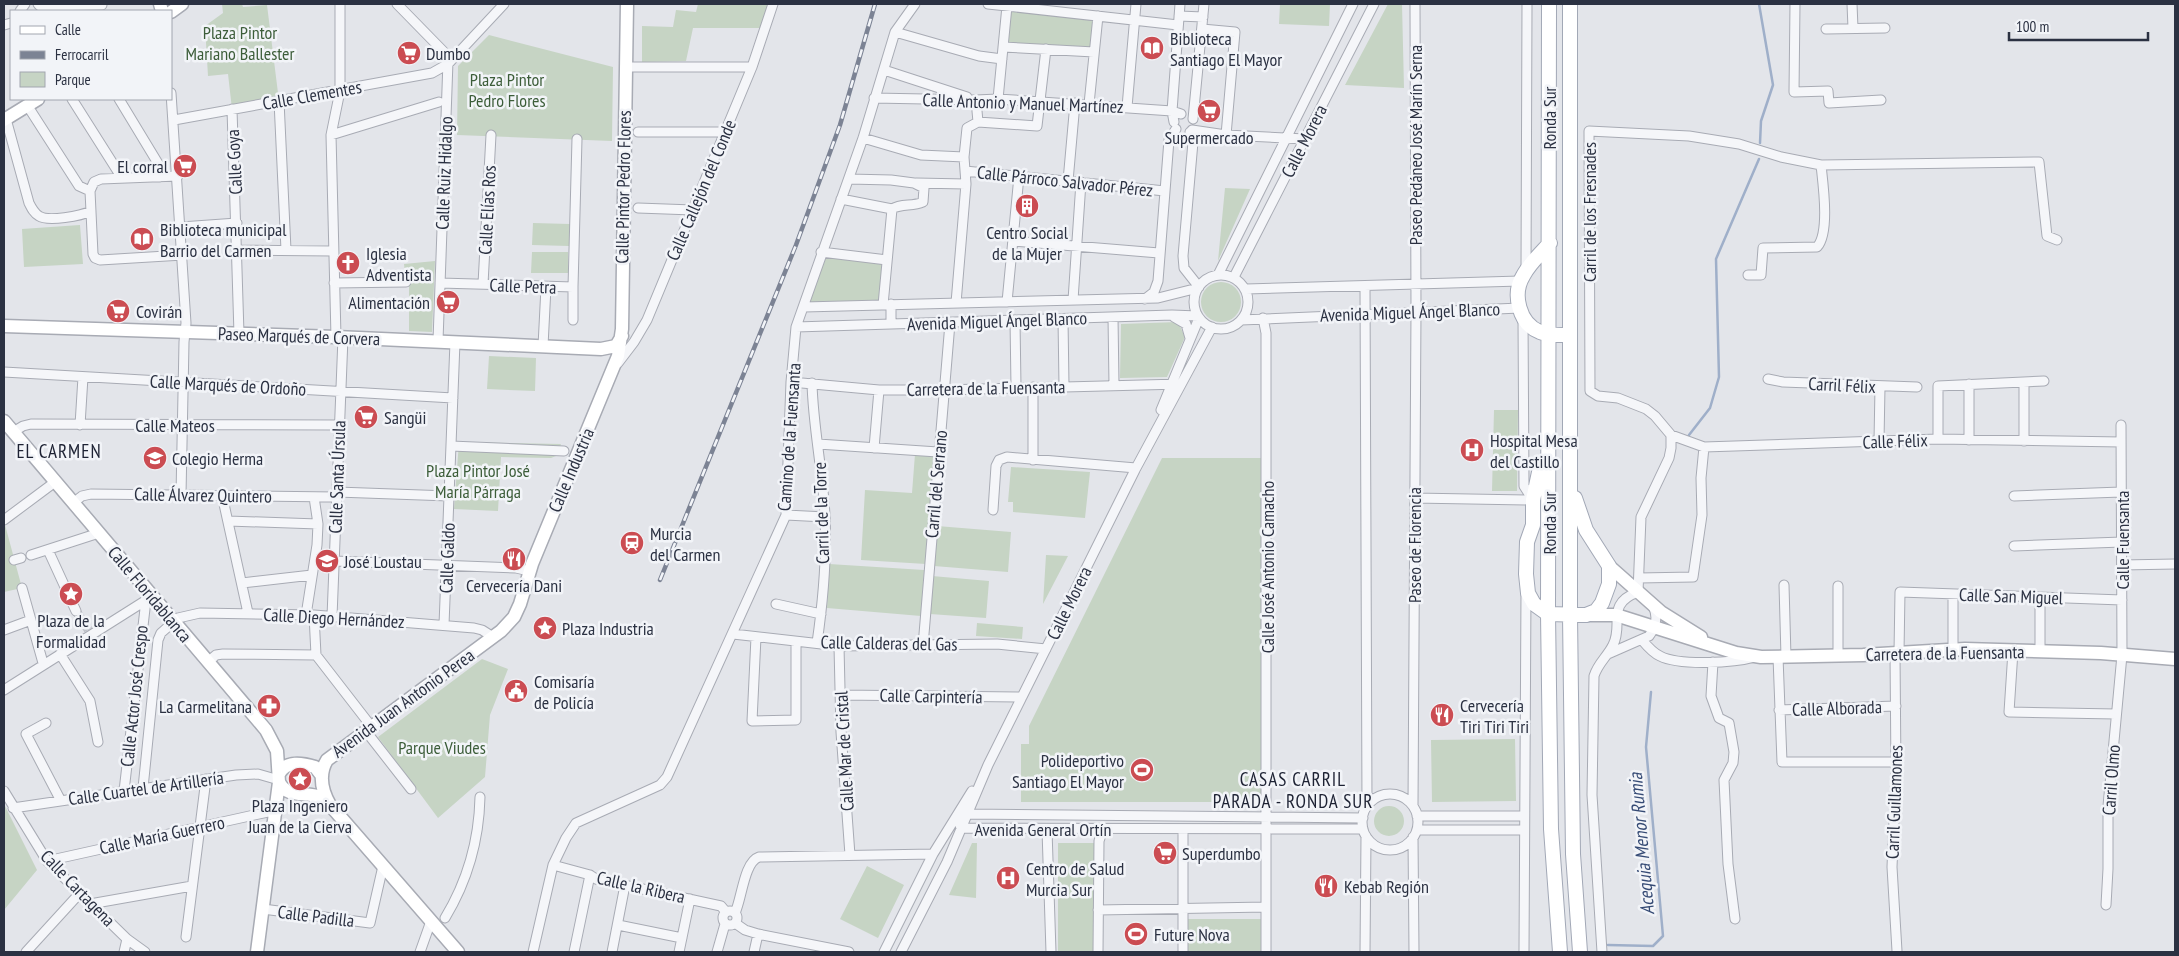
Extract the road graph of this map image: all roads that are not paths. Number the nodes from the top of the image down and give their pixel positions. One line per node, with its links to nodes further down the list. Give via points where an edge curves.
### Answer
1 (38, 4): 21 (street)
2 (340, 4): 40 (street, Calle Santa Úrsula)
3 (397, 4): 36 (street, via 446,55)
4 (504, 4): 36 (street)
5 (627, 4): 37 (main road, Calle Pintor Pedro Flores)
6 (773, 4): 38 (street, Calle Callejón del Conde)
7 (915, 4): 31 (street, Camino de la Fuensanta)
8 (988, 4): 20 (street)
9 (1136, 4): 25 (street)
10 (1180, 4): 26 (street)
11 (1204, 4): 24 (street)
12 (1353, 4): 70 (street, Calle Morera)
13 (1374, 4): 71 (street, Calle Morera)
14 (1415, 4): 112 (street, Paseo Pedáneo José Marín Serna)
15 (1527, 4): 106 (street)
16 (1549, 4): 95 (main road, Ronda Sur)
17 (1570, 4): 145 (main road, Ronda Sur)
18 (1795, 4): 47 (street, via 1794,92 1828,91 1829,102)
19 (1852, 4): 27 (street)
20 (1008, 6): 22 (street); 32 (street)
21 (102, 7)
22 (1051, 7): 23 (street)
23 (1098, 16): 25 (street); 34 (street)
24 (1203, 17): 26 (street); 29 (street)
25 (1134, 20): 26 (street); 54 (street)
26 (1179, 20): 56 (street)
27 (1853, 28): 28 (street); 30 (street)
28 (1885, 28)
29 (1202, 29): 58 (street); 67 (street, via 1235,32)
30 (1826, 29)
31 (895, 32): 35 (street, via 978,56); 39 (street, Camino de la Fuensanta)
32 (1003, 47): 33 (street); 35 (street)
33 (1046, 49): 34 (street); 51 (street)
34 (1094, 52): 53 (street)
35 (1002, 59): 42 (street)
36 (448, 64): 40 (street, Calle Clementes, via 426,75); 110 (street, Calle Ruiz Hidalgo)
37 (625, 67): 38 (street); 146 (main road, Calle Pintor Pedro Flores)
38 (752, 67): 64 (street, Calle Callejón del Conde)
39 (884, 70): 41 (street, Camino de la Fuensanta); 46 (street)
40 (340, 91): 48 (street, Calle Clementes); 65 (street, Calle Santa Úrsula)
41 (874, 98): 46 (street, Calle Antonio y Manuel Martínez); 69 (street, Camino de la Fuensanta)
42 (998, 99): 46 (street, Calle Antonio y Manuel Martínez); 51 (street, Calle Antonio y Manuel Martínez)
43 (73, 100): 79 (street)
44 (120, 100): 78 (street, via 159,165)
45 (172, 100): 59 (street)
46 (976, 100): 60 (street)
47 (1881, 100)
48 (280, 101): 55 (street, Calle Clementes); 98 (street)
49 (32, 102): 57 (main road); 84 (street, via 78,186)
50 (439, 102): 65 (street)
51 (1041, 102): 52 (street, Calle Antonio y Manuel Martínez); 60 (street, via 1037,126)
52 (1075, 103): 53 (street, Calle Antonio y Manuel Martínez); 77 (street)
53 (1089, 104): 54 (street, Calle Antonio y Manuel Martínez)
54 (1127, 107): 56 (street, Calle Antonio y Manuel Martínez)
55 (232, 109): 59 (street, Calle Clementes); 91 (street, Calle Goya)
56 (1176, 112): 58 (street, via 1188,114); 61 (street)
57 (5, 119): 90 (street, via 33,211 44,218 78,216)
58 (1193, 119): 62 (street)
59 (174, 120): 75 (street)
60 (978, 122): 72 (street, via 967,128)
61 (1175, 126): 62 (street, via 1182,133); 85 (street, via 1170,140)
62 (1191, 131): 67 (street); 116 (street, via 1193,142 1183,256 1184,268)
63 (638, 132): 64 (street)
64 (725, 132): 89 (street, Calle Callejón del Conde)
65 (331, 135): 99 (street, Calle Santa Úrsula)
66 (491, 135): 111 (street, Calle Elías Ros)
67 (1226, 135): 70 (street)
68 (577, 138): 115 (street)
69 (863, 138): 72 (street, via 921,155); 80 (street, Camino de la Fuensanta)
70 (1287, 138): 71 (street); 104 (street, Calle Morera)
71 (1305, 138): 107 (street, Calle Morera)
72 (964, 157): 74 (street)
73 (1821, 165): 93 (street, Carril de los Fresnades, via 2038,162 2047,236); 105 (street, via 1822,242 1817,247 1763,248 1761,275); 182 (street, Carril de los Fresnades, via 1739,144 1688,136 1589,132 1590,391 1646,409)
74 (965, 171): 76 (street, Calle Párroco Salvador Pérez); 83 (street)
75 (178, 176): 78 (street); 92 (street)
76 (1019, 176): 77 (street, Calle Párroco Salvador Pérez); 94 (street)
77 (1068, 176): 81 (street, Calle Párroco Salvador Pérez)
78 (160, 177): 79 (street)
79 (122, 178): 84 (street, via 96,180)
80 (849, 178): 82 (street); 86 (street, Camino de la Fuensanta)
81 (1081, 182): 85 (street, Calle Párroco Salvador Pérez); 96 (street)
82 (914, 183): 83 (street); 88 (street, via 924,188 923,202 898,205)
83 (966, 184): 122 (street)
84 (90, 191): 90 (street)
85 (1165, 191): 101 (street)
86 (841, 199): 88 (street); 100 (street, Camino de la Fuensanta)
87 (638, 208): 89 (street)
88 (892, 209): 103 (street)
89 (693, 210): 153 (street, Calle Callejón del Conde, via 647,320)
90 (91, 211): 102 (street, via 93,254 98,260)
91 (237, 223): 92 (street); 97 (street, Calle Goya)
92 (181, 227): 102 (street)
93 (2057, 240)
94 (1013, 241): 96 (street); 121 (street)
95 (1550, 243): 106 (main road); 144 (main road, Ronda Sur)
96 (1077, 246): 101 (street); 119 (street)
97 (238, 250): 98 (street); 143 (street, Calle Goya)
98 (286, 250): 99 (street)
99 (333, 251): 109 (street, Calle Santa Úrsula)
100 (821, 252): 103 (street); 124 (street, Camino de la Fuensanta)
101 (1159, 252): 118 (street, via 1158,281 1154,292)
102 (182, 255): 142 (street)
103 (887, 260): 123 (street)
104 (1218, 274): 107 (street); 116 (street)
105 (1748, 275)
106 (1523, 276): 112 (street, Avenida Miguel Ángel Blanco); 126 (main road, via 1518,294)
107 (1234, 277): 117 (street)
108 (406, 282): 109 (street)
109 (334, 283): 147 (street, Calle Santa Úrsula)
110 (440, 283): 111 (street, Calle Petra); 149 (street, Calle Ruiz Hidalgo)
111 (482, 284): 113 (street, Calle Petra)
112 (1415, 285): 114 (street, Avenida Miguel Ángel Blanco); 125 (street, Paseo de Florencia)
113 (546, 286): 115 (street, Calle Petra); 151 (street)
114 (1365, 286): 117 (street, Avenida Miguel Ángel Blanco); 127 (street)
115 (573, 287): 134 (street, Calle Petra)
116 (1198, 288): 118 (street, Avenida Miguel Ángel Blanco); 130 (street, via 1194,299)
117 (1246, 289): 136 (street, via 1248,305)
118 (1145, 298): 120 (street, Avenida Miguel Ángel Blanco)
119 (1073, 300): 120 (street, Avenida Miguel Ángel Blanco); 121 (street, Avenida Miguel Ángel Blanco)
120 (1093, 300): 131 (street)
121 (1007, 302): 122 (street, Avenida Miguel Ángel Blanco)
122 (956, 303): 123 (street, Avenida Miguel Ángel Blanco)
123 (887, 305): 124 (street, Avenida Miguel Ángel Blanco); 138 (street)
124 (804, 307): 140 (street, Camino de la Fuensanta)
125 (1416, 311): 126 (street, Avenida Miguel Ángel Blanco); 127 (street, Avenida Miguel Ángel Blanco); 205 (street, Paseo de Florencia)
126 (1521, 312): 144 (main road, via 1535,330); 206 (street, via 1524,486)
127 (1365, 314): 132 (street, Avenida Miguel Ángel Blanco); 309 (street)
128 (1172, 315): 129 (street, Avenida Miguel Ángel Blanco); 130 (street, Avenida Miguel Ángel Blanco); 148 (street, via 1186,324)
129 (1113, 317): 131 (street, Avenida Miguel Ángel Blanco); 165 (street)
130 (1199, 317): 141 (street); 148 (street, Calle Morera)
131 (1093, 318): 133 (street, Avenida Miguel Ángel Blanco)
132 (1262, 318): 136 (street, Avenida Miguel Ángel Blanco); 316 (street, Calle José Antonio Camacho, via 1266,333)
133 (1063, 319): 135 (street, Avenida Miguel Ángel Blanco); 166 (street)
134 (573, 320)
135 (1015, 320): 137 (street, Avenida Miguel Ángel Blanco); 168 (street)
136 (1241, 320): 141 (street, via 1228,328)
137 (950, 322): 138 (street, Avenida Miguel Ángel Blanco); 172 (street, Carril del Serrano)
138 (891, 324): 140 (street, Avenida Miguel Ángel Blanco)
139 (4, 326): 142 (main road, Paseo Marqués de Corvera)
140 (796, 327): 159 (street, Camino de la Fuensanta)
141 (1212, 327): 163 (street, Calle Morera)
142 (185, 332): 143 (main road, Paseo Marqués de Corvera); 161 (street)
143 (240, 334): 147 (main road, Paseo Marqués de Corvera)
144 (1549, 335): 145 (main road); 175 (main road, Ronda Sur)
145 (1570, 335): 196 (main road, Ronda Sur)
146 (622, 336): 152 (main road, Paseo Marqués de Corvera, via 615,346); 153 (street); 154 (main road, Calle Pintor Pedro Flores)
147 (339, 337): 149 (main road, Paseo Marqués de Corvera); 173 (street, Calle Santa Úrsula)
148 (1190, 338): 163 (street, Calle Morera)
149 (438, 341): 150 (main road, Paseo Marqués de Corvera)
150 (455, 342): 151 (main road, Paseo Marqués de Corvera); 174 (street, Calle Galdo)
151 (543, 346): 152 (main road, Paseo Marqués de Corvera)
152 (594, 348): 154 (main road, via 608,353)
153 (630, 348): 154 (street, Calle Callejón del Conde)
154 (613, 369): 227 (main road, Calle Industria)
155 (4, 372): 156 (street, Calle Marqués de Ordoño)
156 (83, 377): 161 (street, Calle Marqués de Ordoño); 177 (street)
157 (1768, 379): 170 (street, Carril Félix)
158 (2044, 381): 160 (street)
159 (791, 382): 162 (street, Carretera de la Fuensanta); 209 (street, Camino de la Fuensanta)
160 (2024, 382): 164 (street); 185 (street)
161 (183, 383): 173 (street, Calle Marqués de Ordoño); 179 (street)
162 (812, 383): 171 (street, Carretera de la Fuensanta); 188 (street, Carril de la Torre)
163 (1176, 383): 165 (street, Carretera de la Fuensanta); 195 (street, Calle Morera)
164 (1969, 384): 183 (street, via 1938,386); 184 (street)
165 (1114, 385): 166 (street, Carretera de la Fuensanta)
166 (1064, 386): 169 (street, Carretera de la Fuensanta)
167 (1917, 386): 170 (street, Carril Félix)
168 (1016, 387): 169 (street, Carretera de la Fuensanta); 172 (street, Carretera de la Fuensanta)
169 (1034, 387): 194 (street)
170 (1880, 387): 186 (street)
171 (879, 390): 172 (street, Carretera de la Fuensanta); 191 (street)
172 (943, 390): 193 (street, Carril del Serrano)
173 (340, 391): 174 (street, Calle Marqués de Ordoño); 180 (street, Calle Santa Úrsula)
174 (453, 398): 189 (street, Calle Galdo)
175 (1548, 402): 206 (main road, via 1540,478); 215 (main road, Ronda Sur)
176 (4, 421): 181 (main road, Calle Floridablanca)
177 (80, 425): 179 (street, Calle Mateos); 181 (street, Calle Mateos, via 31,424)
178 (2121, 425): 187 (street, Calle Fuensanta)
179 (182, 426): 180 (street, Calle Mateos); 200 (street)
180 (339, 426): 199 (street, Calle Santa Úrsula)
181 (13, 432): 197 (main road, Calle Floridablanca)
182 (1671, 435): 190 (street, Calle Félix); 230 (street, via 1669,458 1641,517)
183 (1938, 439): 184 (street, Calle Félix); 186 (street, Calle Félix)
184 (1969, 440): 185 (street, Calle Félix)
185 (2024, 441): 187 (street, Calle Félix)
186 (1878, 442): 190 (street, Calle Félix)
187 (2121, 442): 198 (street, Calle Fuensanta)
188 (818, 444): 191 (street); 210 (street, Carril de la Torre)
189 (451, 446): 192 (street); 202 (street, Calle Galdo)
190 (1704, 447): 230 (street, via 1702,515 1693,578)
191 (876, 448): 193 (street)
192 (564, 451)
193 (938, 452): 265 (street, Carril del Serrano)
194 (1032, 460): 195 (street); 208 (street, via 1007,457 1000,460 996,466)
195 (1136, 468): 268 (street, Calle Morera)
196 (1571, 481): 216 (main road, Ronda Sur); 226 (main road, via 1586,530)
197 (56, 482): 207 (main road, Calle Floridablanca); 211 (street)
198 (2122, 492): 203 (street); 218 (street, Calle Fuensanta)
199 (337, 494): 202 (street, Calle Álvarez Quintero); 204 (street, Calle Álvarez Quintero); 222 (street, Calle Santa Úrsula)
200 (182, 495): 201 (street, Calle Álvarez Quintero); 207 (street, Calle Álvarez Quintero, via 90,494)
201 (222, 495): 204 (street, Calle Álvarez Quintero); 212 (street)
202 (449, 496): 225 (street, Calle Galdo)
203 (2014, 496)
204 (314, 497): 213 (street)
205 (1414, 498): 206 (street); 308 (street, Paseo de Florencia)
206 (1534, 500): 214 (main road)
207 (73, 502): 217 (main road, Calle Floridablanca)
208 (993, 510)
209 (786, 515): 210 (street); 258 (street, Camino de la Fuensanta)
210 (825, 517): 245 (street, Carril de la Torre)
211 (4, 520)
212 (228, 521): 213 (street); 231 (street)
213 (318, 524): 228 (street)
214 (1534, 525): 215 (main road); 229 (main road, via 1527,542)
215 (1549, 525): 216 (main road); 246 (main road, Ronda Sur)
216 (1570, 531): 226 (main road); 248 (main road, Ronda Sur)
217 (99, 533): 220 (street); 238 (main road, Calle Floridablanca)
218 (2122, 542): 219 (street); 223 (street, Calle Fuensanta)
219 (2014, 546)
220 (48, 550): 221 (street); 243 (street)
221 (31, 555)
222 (334, 561): 225 (street); 251 (street, Calle Santa Úrsula)
223 (2122, 564): 224 (street); 240 (street, Calle Fuensanta)
224 (2175, 564)
225 (447, 566): 227 (street); 254 (street, Calle Galdo)
226 (1608, 566): 235 (main road, Carretera de la Fuensanta); 249 (main road, via 1606,594 1596,611)
227 (529, 571): 259 (main road, via 525,591 514,616)
228 (312, 574): 231 (street); 247 (street)
229 (1526, 574): 246 (main road, via 1528,593 1534,604); 315 (street)
230 (1639, 578): 235 (street)
231 (242, 583): 244 (street)
232 (1784, 585): 280 (street)
233 (1838, 586): 277 (street)
234 (22, 588): 252 (street)
235 (1638, 592): 242 (main road, Carretera de la Fuensanta); 250 (street, via 1626,598)
236 (1900, 592): 237 (street, Calle San Miguel); 272 (street, Carril Guillamones)
237 (1953, 594): 239 (street, Calle San Miguel); 269 (street)
238 (148, 598): 253 (main road, Calle Floridablanca); 267 (street, Calle Actor José Crespo); 274 (street)
239 (2040, 598): 240 (street, Calle San Miguel); 273 (street)
240 (2122, 600): 278 (street, Calle Fuensanta)
241 (776, 604): 245 (street)
242 (1653, 605): 255 (street); 266 (main road, Carretera de la Fuensanta)
243 (76, 611)
244 (248, 613): 247 (street, Calle Diego Hernández); 253 (street, Calle Diego Hernández, via 194,613 181,616)
245 (821, 614): 263 (street, Carril de la Torre)
246 (1548, 614): 248 (main road); 377 (main road, Ronda Sur, via 1551,829)
247 (310, 615): 251 (street, Calle Diego Hernández); 275 (street)
248 (1570, 615): 249 (main road); 378 (main road, Ronda Sur, via 1573,854)
249 (1586, 615): 250 (main road, Carretera de la Fuensanta)
250 (1616, 615): 255 (main road, Carretera de la Fuensanta); 256 (street)
251 (332, 616): 254 (street, Calle Diego Hernández)
252 (31, 620): 257 (street); 284 (street)
253 (174, 622): 271 (street, Calle Actor José Crespo, via 161,633); 282 (main road, Calle Floridablanca)
254 (444, 625): 259 (street, Calle Diego Hernández, via 480,629)
255 (1655, 627): 262 (street); 266 (main road, Carretera de la Fuensanta)
256 (1616, 628): 262 (street, via 1624,638); 276 (street, via 1613,646)
257 (4, 630)
258 (733, 634): 260 (street, Calle Calderas del Gas); 330 (street, Camino de la Fuensanta, via 667,777 660,785 576,823)
259 (494, 637): 292 (main road, Avenida Juan Antonio Perea)
260 (756, 637): 261 (street, Calle Calderas del Gas); 261 (street, via 752,721 796,720)
261 (796, 642): 263 (street, Calle Calderas del Gas)
262 (1639, 642): 276 (street); 283 (street, via 1660,657)
263 (817, 643): 264 (street, Calle Calderas del Gas)
264 (839, 646): 265 (street, Calle Calderas del Gas); 286 (street, Calle Mar de Cristal)
265 (922, 646): 268 (street, Calle Calderas del Gas, via 996,644)
266 (1716, 646): 279 (main road, Carretera de la Fuensanta)
267 (139, 650): 271 (street); 302 (street, Calle Actor José Crespo)
268 (1046, 650): 287 (street, Calle Morera)
269 (1953, 650): 270 (main road, Carretera de la Fuensanta); 272 (main road, Carretera de la Fuensanta)
270 (2013, 651): 273 (main road, Carretera de la Fuensanta); 290 (street, via 2010,712)
271 (156, 652): 299 (street, Calle Actor José Crespo)
272 (1897, 652): 277 (main road, Carretera de la Fuensanta); 288 (street, Carril Guillamones)
273 (2040, 652): 278 (main road, Carretera de la Fuensanta)
274 (60, 654): 284 (street); 293 (street, via 90,701)
275 (316, 655): 282 (street, via 223,654); 292 (street)
276 (1606, 655): 379 (street, via 1596,667 1594,676 1592,795)
277 (1838, 655): 280 (main road, Carretera de la Fuensanta)
278 (2122, 655): 281 (main road, Carretera de la Fuensanta); 290 (street, Carril Olmo)
279 (1758, 656): 280 (main road, Carretera de la Fuensanta); 283 (street, via 1736,662)
280 (1782, 657): 289 (street)
281 (2175, 659)
282 (208, 662): 297 (main road, Calle Floridablanca, via 270,735 277,751)
283 (1713, 662): 345 (street, via 1712,696 1720,718 1729,723 1734,752 1733,763 1724,780 1728,864)
284 (44, 664): 285 (street)
285 (4, 690)
286 (840, 696): 287 (street, Calle Carpintería); 328 (street, Calle Mar de Cristal)
287 (1022, 697): 295 (street, Calle Morera)
288 (1896, 706): 289 (street, Calle Alborada); 294 (street, Carril Guillamones)
289 (1779, 710): 294 (street, via 1782,762)
290 (2116, 714): 338 (street, Carril Olmo, via 2108,806)
291 (46, 723): 306 (street, via 26,734)
292 (368, 728): 298 (main road, Avenida Juan Antonio Perea, via 327,760); 300 (street)
293 (98, 742)
294 (1896, 762): 380 (street, Carril Guillamones, via 1892,867)
295 (988, 765): 312 (street, Calle Morera); 313 (street, Calle Morera)
296 (206, 779): 297 (street, Calle Cuartel de Artillería, via 246,774); 299 (street, Calle Cuartel de Artillería); 318 (street)
297 (279, 779): 298 (main road, via 286,765 294,764 315,767); 303 (main road, via 284,790); 311 (main road, Calle Floridablanca)
298 (322, 779): 304 (main road, via 317,792); 307 (main road)
299 (143, 788): 302 (street, Calle Cuartel de Artillería)
300 (411, 789)
301 (4, 791): 310 (street, Calle Cartagena)
302 (124, 791): 306 (street, Calle Cuartel de Artillería)
303 (289, 792): 304 (main road); 311 (main road, via 281,800)
304 (309, 795): 307 (main road)
305 (480, 797): 344 (street, via 475,849 468,872)
306 (61, 800): 310 (street, Calle Cuartel de Artillería)
307 (330, 805): 331 (main road)
308 (1412, 806): 309 (street, via 1398,795 1386,794 1375,798); 314 (street)
309 (1367, 807): 317 (street)
310 (13, 808): 329 (street, Calle Cartagena)
311 (277, 813): 318 (street, Calle María Guerrero); 340 (main road, Calle Floridablanca)
312 (967, 814): 313 (street, Avenida General Ortín); 316 (street, Avenida General Ortín); 319 (street, Calle Morera)
313 (957, 816): 319 (street, Avenida General Ortín); 327 (street, Calle Morera)
314 (1417, 816): 315 (street); 326 (street)
315 (1524, 816): 324 (street)
316 (1266, 817): 317 (street, Avenida General Ortín); 323 (street, Calle José Antonio Camacho)
317 (1363, 818): 325 (street)
318 (200, 826): 329 (street, Calle María Guerrero); 333 (street)
319 (961, 828): 321 (street, Avenida General Ortín); 369 (street, Calle Morera)
320 (1104, 829): 321 (street, Avenida General Ortín); 322 (street, Avenida General Ortín); 341 (street, via 1099,841)
321 (1047, 830): 370 (street)
322 (1183, 830): 323 (street, Avenida General Ortín); 342 (street)
323 (1266, 830): 325 (street, Avenida General Ortín); 339 (street)
324 (1524, 830): 326 (street); 376 (street)
325 (1365, 832): 326 (street, via 1375,845 1386,850 1404,846); 374 (street)
326 (1415, 833): 375 (street)
327 (933, 854): 328 (street); 368 (street, Calle Morera)
328 (850, 855): 343 (street, via 753,859 748,866 741,901)
329 (47, 861): 335 (street, Calle Cartagena)
330 (553, 865): 332 (street, Calle la Ribera); 361 (street, Camino de la Fuensanta)
331 (383, 866): 340 (street, Calle Padilla, via 370,923); 346 (main road)
332 (590, 875): 334 (street, Calle la Ribera); 362 (street)
333 (192, 886): 337 (street); 351 (street)
334 (625, 886): 336 (street, Calle la Ribera); 349 (street)
335 (79, 894): 337 (street, Calle Cartagena); 355 (street)
336 (690, 899): 343 (street, Calle la Ribera, via 721,906); 352 (street)
337 (90, 904): 353 (street, Calle Cartagena)
338 (2106, 905)
339 (1266, 908): 342 (street); 373 (street)
340 (263, 909): 358 (main road, Calle Floridablanca)
341 (1098, 910): 342 (street); 371 (street)
342 (1183, 910): 372 (street)
343 (731, 913): 347 (street, via 737,919); 348 (street, via 723,918)
344 (445, 918)
345 (1735, 919)
346 (432, 921): 359 (street); 360 (main road)
347 (735, 923): 348 (street, via 731,926); 350 (street)
348 (725, 924): 365 (street)
349 (618, 925): 352 (street); 363 (street)
350 (758, 934): 354 (street); 366 (street)
351 (186, 937)
352 (682, 938): 364 (street)
353 (127, 939): 356 (street); 357 (street, Calle Cartagena)
354 (816, 949): 367 (street)
355 (26, 952)
356 (124, 952)
357 (145, 952)
358 (257, 952)
359 (420, 952)
360 (458, 952)
361 (533, 952)
362 (574, 952)
363 (612, 952)
364 (679, 952)
365 (717, 952)
366 (754, 952)
367 (849, 952)
368 (884, 952)
369 (901, 952)
370 (1051, 952)
371 (1098, 952)
372 (1183, 952)
373 (1266, 952)
374 (1365, 952)
375 (1414, 952)
376 (1524, 952)
377 (1560, 952)
378 (1580, 952)
379 (1602, 952)
380 (1897, 952)

